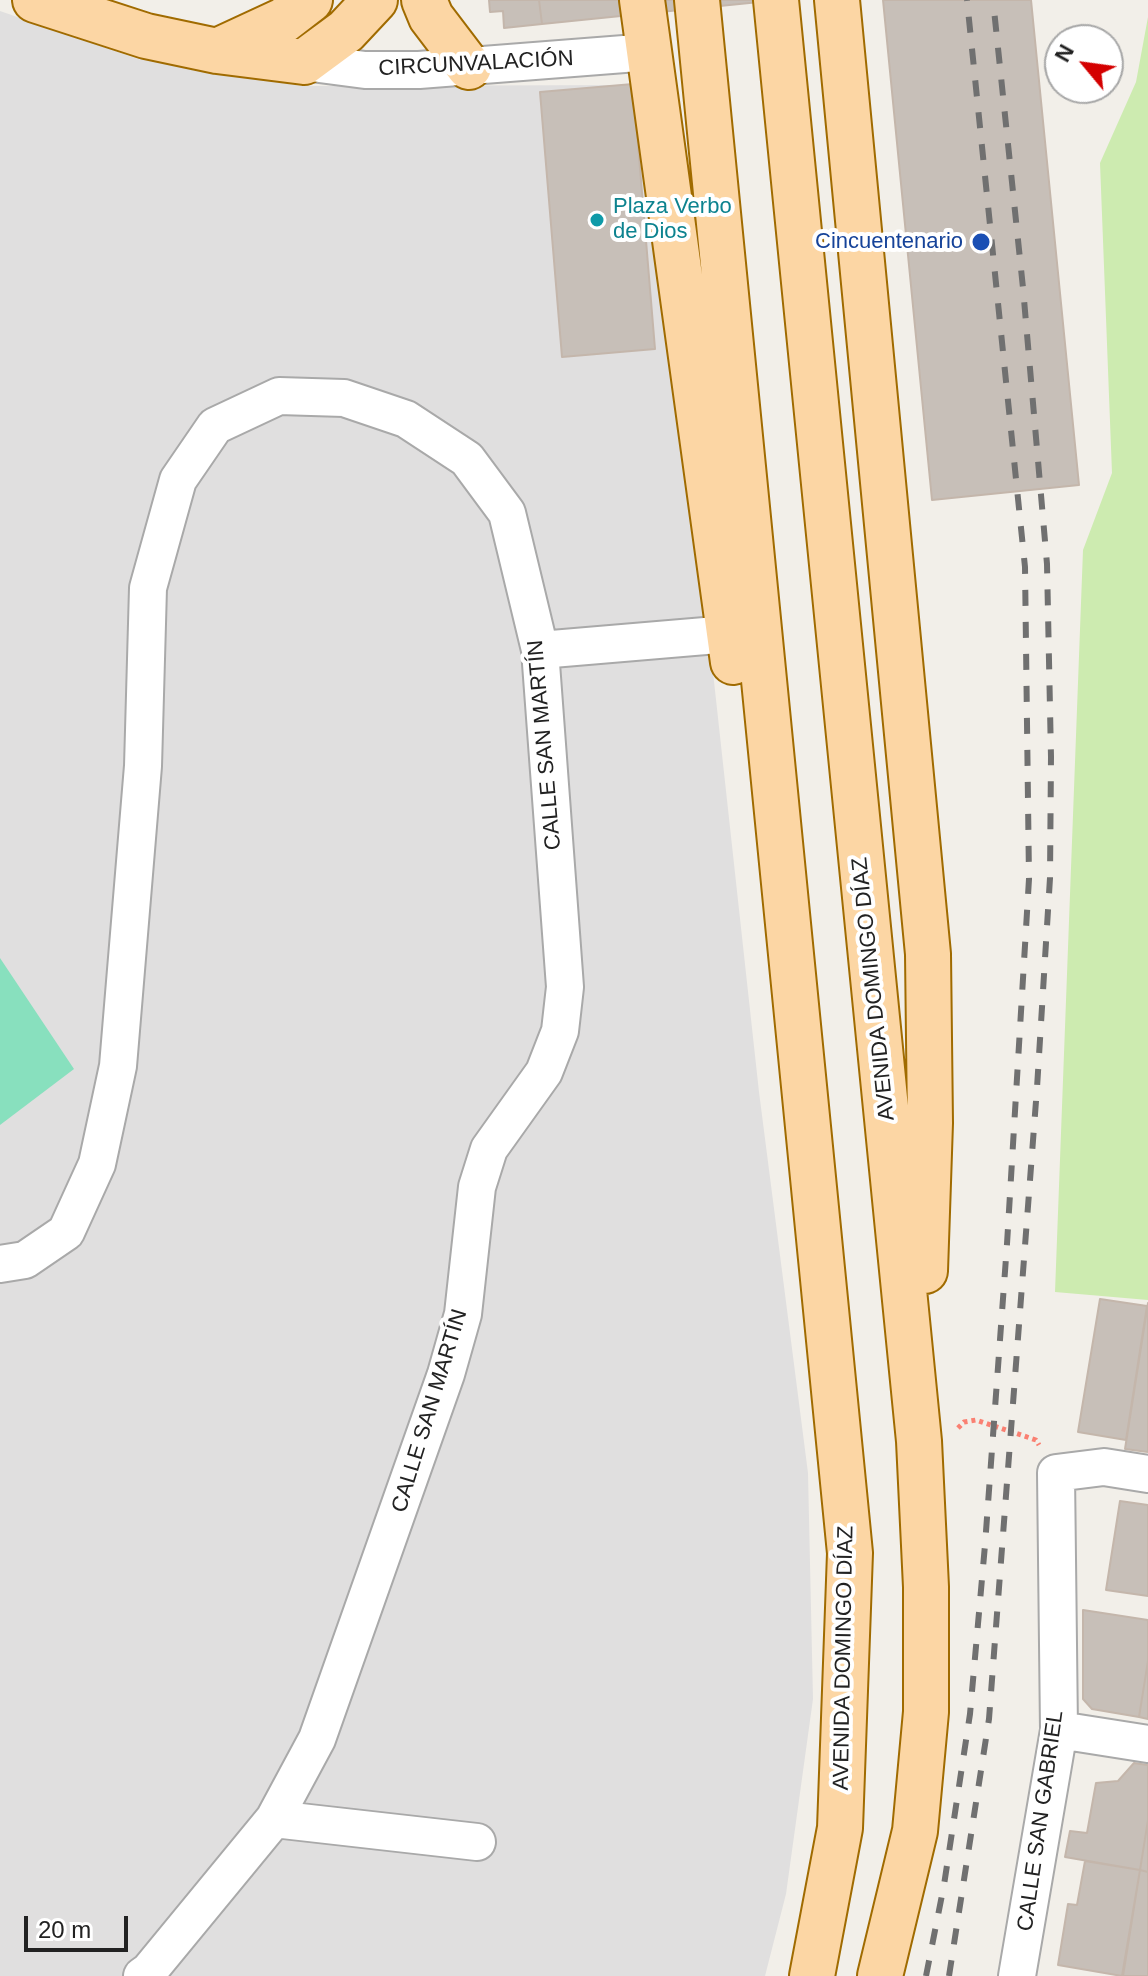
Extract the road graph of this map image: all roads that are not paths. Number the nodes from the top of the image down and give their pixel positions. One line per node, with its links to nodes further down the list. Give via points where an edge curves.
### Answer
1 (310, 0): 9 (main road, via 284,20)
2 (375, 0): 11 (main road, via 346,31)
3 (424, 0): 12 (main road)
4 (642, 0): 10 (main road)
5 (697, 0): 16 (main road, AVENIDA DOMINGO DÍAZ)
6 (776, 0): 17 (main road, AVENIDA DOMINGO DÍAZ)
7 (837, 0): 17 (main road, via 928,954 930,1123)
8 (49, 2): 9 (main road, CIRCUNVALACIÓN, via 146,36)
9 (217, 51): 11 (main road, CIRCUNVALACIÓN)
10 (650, 52): 12 (street, CIRCUNVALACIÓN); 13 (main road)
11 (304, 62): 12 (street, CIRCUNVALACIÓN, via 365,70)
12 (469, 67)
13 (729, 634): 14 (street); 16 (main road, via 780,1023)
14 (540, 650): 15 (street, CALLE SAN MARTÍN, via 507,513 467,459 406,419 344,398 279,396 215,426 178,480 148,588 143,766 118,1066 97,1164 66,1232 25,1260); 21 (street, CALLE SAN MARTÍN, via 565,987 560,1031 544,1072 489,1149 477,1187 463,1314 446,1374 317,1739)
15 (0, 1264)
16 (824, 1298): 24 (main road, AVENIDA DOMINGO DÍAZ, via 850,1553 840,1828)
17 (919, 1441): 25 (main road, AVENIDA DOMINGO DÍAZ, via 926,1712 915,1831)
18 (1148, 1474): 19 (street, CALLE SAN GABRIEL, via 1104,1467 1056,1473)
19 (1059, 1730): 20 (street); 26 (street, CALLE SAN GABRIEL)
20 (1148, 1744)
21 (274, 1819): 22 (street); 23 (street, CALLE SAN MARTÍN)
22 (477, 1842)
23 (142, 1976)
24 (812, 1976)
25 (880, 1976)
26 (1017, 1976)

